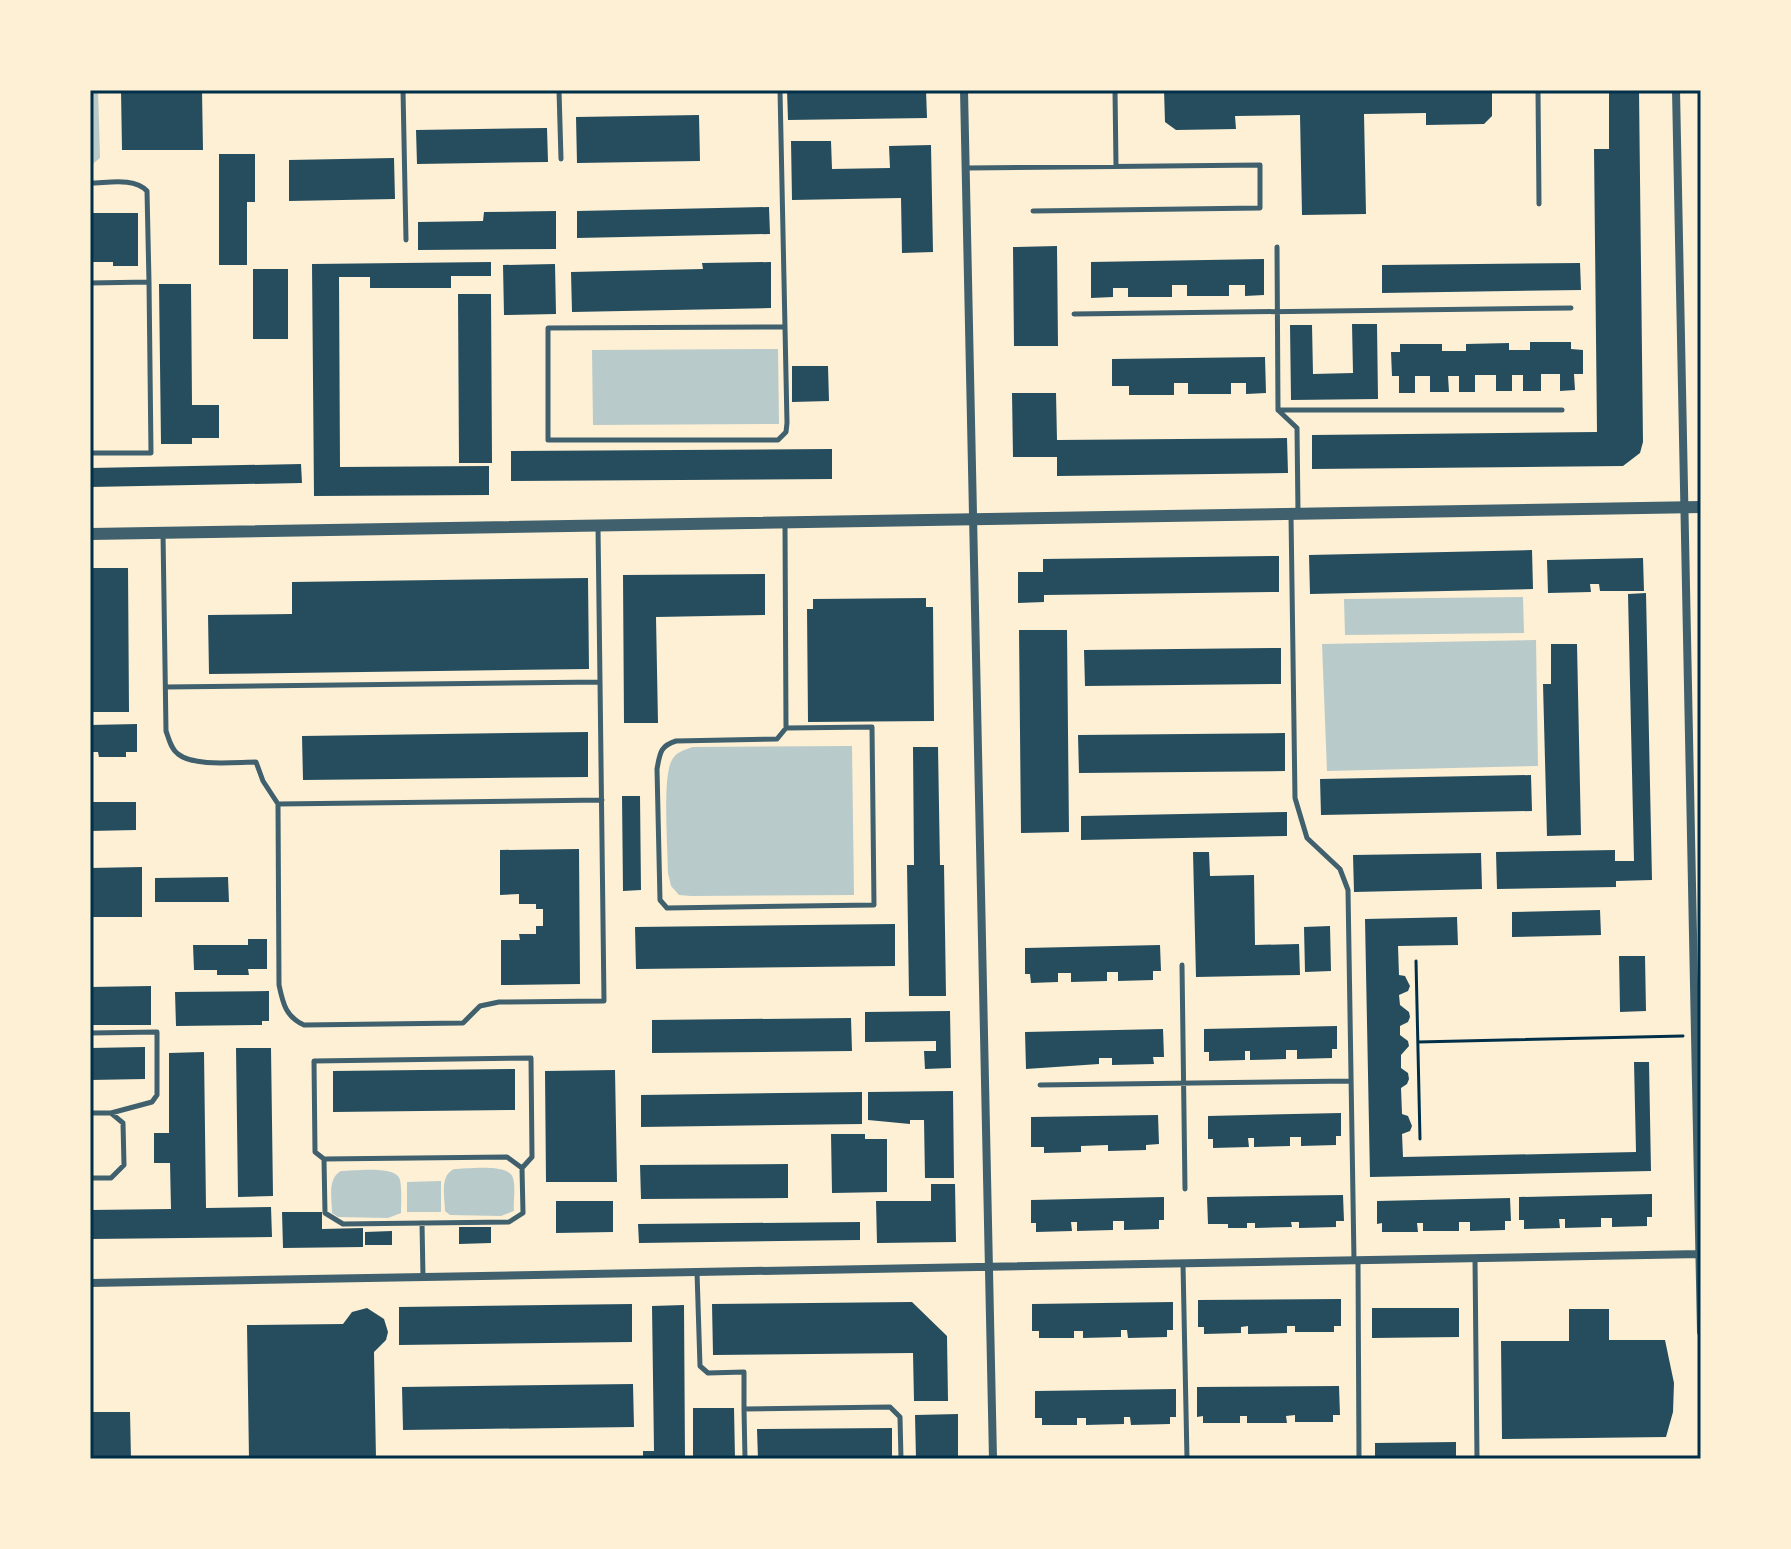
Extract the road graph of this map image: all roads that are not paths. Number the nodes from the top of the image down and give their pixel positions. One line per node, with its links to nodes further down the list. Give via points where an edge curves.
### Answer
1 (403, 90): 14 (lane)
2 (559, 90): 8 (lane)
3 (780, 90): 21 (lane)
4 (964, 90): 10 (street)
5 (1115, 90): 9 (lane)
6 (1538, 90): 12 (lane)
7 (1676, 90): 26 (street)
8 (561, 159)
9 (1116, 166): 10 (lane); 13 (lane, via 1260,165 1260,208)
10 (965, 169): 28 (street)
11 (90, 183): 16 (lane, via 140,184 147,191)
12 (1539, 204)
13 (1033, 211)
14 (406, 240)
15 (1277, 247): 19 (lane)
16 (149, 282): 17 (lane); 24 (lane, via 151,453)
17 (90, 283)
18 (1571, 308): 19 (lane)
19 (1277, 312): 20 (lane); 22 (lane)
20 (1074, 314)
21 (785, 327): 21 (lane, via 787,423 778,440 548,440 548,328)
22 (1278, 410): 23 (lane); 27 (lane, via 1297,428)
23 (1562, 410)
24 (90, 453)
25 (1701, 507): 26 (street)
26 (1684, 508): 27 (street); 50 (street)
27 (1294, 514): 28 (street); 40 (lane, via 1295,798 1307,838 1340,869 1348,890)
28 (973, 519): 29 (street); 54 (street)
29 (785, 522): 30 (street); 35 (lane)
30 (598, 526): 31 (street); 33 (lane)
31 (163, 533): 32 (street); 34 (lane)
32 (90, 534)
33 (600, 682): 34 (lane); 36 (lane)
34 (166, 687): 37 (lane, via 166,731 179,755 195,762 256,762)
35 (786, 728): 35 (lane, via 872,727 874,905 667,908 660,900 660,751 676,741 777,739)
36 (602, 800): 37 (lane); 37 (lane, via 604,1001 499,1002 480,1006 463,1023 304,1025 284,1007 279,985)
37 (278, 804)
38 (1182, 965): 41 (lane)
39 (90, 1033): 44 (lane, via 157,1032 157,1095 152,1102)
40 (1351, 1081): 41 (lane); 52 (lane)
41 (1184, 1083): 42 (lane); 48 (lane)
42 (1040, 1085)
43 (90, 1113): 44 (lane)
44 (111, 1113): 47 (lane, via 123,1123 124,1165 111,1178)
45 (324, 1159): 46 (lane, via 507,1157); 46 (lane, via 315,1152 314,1061 531,1058 532,1157); 49 (lane, via 325,1213 343,1224)
46 (522, 1168): 49 (lane, via 523,1213 509,1222)
47 (90, 1178)
48 (1185, 1189)
49 (422, 1223): 56 (lane)
50 (1700, 1254): 51 (street); 58 (street)
51 (1475, 1258): 52 (street); 65 (lane)
52 (1356, 1260): 53 (street); 64 (lane)
53 (1183, 1263): 54 (street); 63 (lane)
54 (989, 1267): 55 (street); 62 (street)
55 (697, 1272): 56 (street); 59 (lane, via 700,1366 708,1373 744,1372)
56 (423, 1277): 57 (street)
57 (90, 1283)
58 (1701, 1332)
59 (744, 1409): 60 (lane); 61 (lane, via 890,1407 900,1417)
60 (745, 1459)
61 (901, 1459)
62 (993, 1459)
63 (1187, 1459)
64 (1359, 1459)
65 (1477, 1459)

